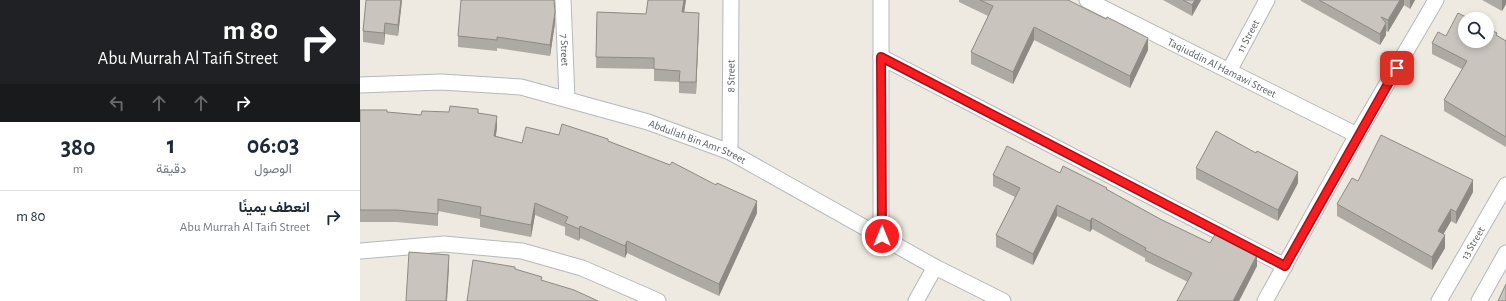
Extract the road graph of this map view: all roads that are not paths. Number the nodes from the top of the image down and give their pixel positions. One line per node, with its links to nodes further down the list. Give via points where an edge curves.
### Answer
1 (563, 0): 10 (street, 7 Street)
2 (731, 0): 12 (street, 8 Street)
3 (881, 0): 7 (street)
4 (1087, 0): 8 (street, Taqiuddin Al Hamawi Street)
5 (1266, 0): 8 (street, 11 Street)
6 (1436, 0): 11 (street)
7 (881, 57): 14 (street); 17 (street)
8 (1228, 71): 11 (street, Taqiuddin Al Hamawi Street)
9 (360, 85): 10 (street, Abdullah Bin Amr Street, via 440,82 521,87)
10 (567, 99): 12 (street, Abdullah Bin Amr Street, via 648,122)
11 (1357, 136): 17 (street)
12 (730, 152): 14 (street, Abdullah Bin Amr Street)
13 (1506, 185): 23 (street, 13 Street)
14 (882, 236): 18 (street, Abdullah Bin Amr Street)
15 (360, 251): 19 (street, via 444,244 522,251 582,268)
16 (1506, 253): 24 (street)
17 (1285, 266): 22 (street)
18 (935, 267): 20 (street); 21 (street, Abdullah Bin Amr Street)
19 (658, 301)
20 (916, 301)
21 (1003, 301)
22 (1265, 301)
23 (1439, 301)
24 (1479, 301)

